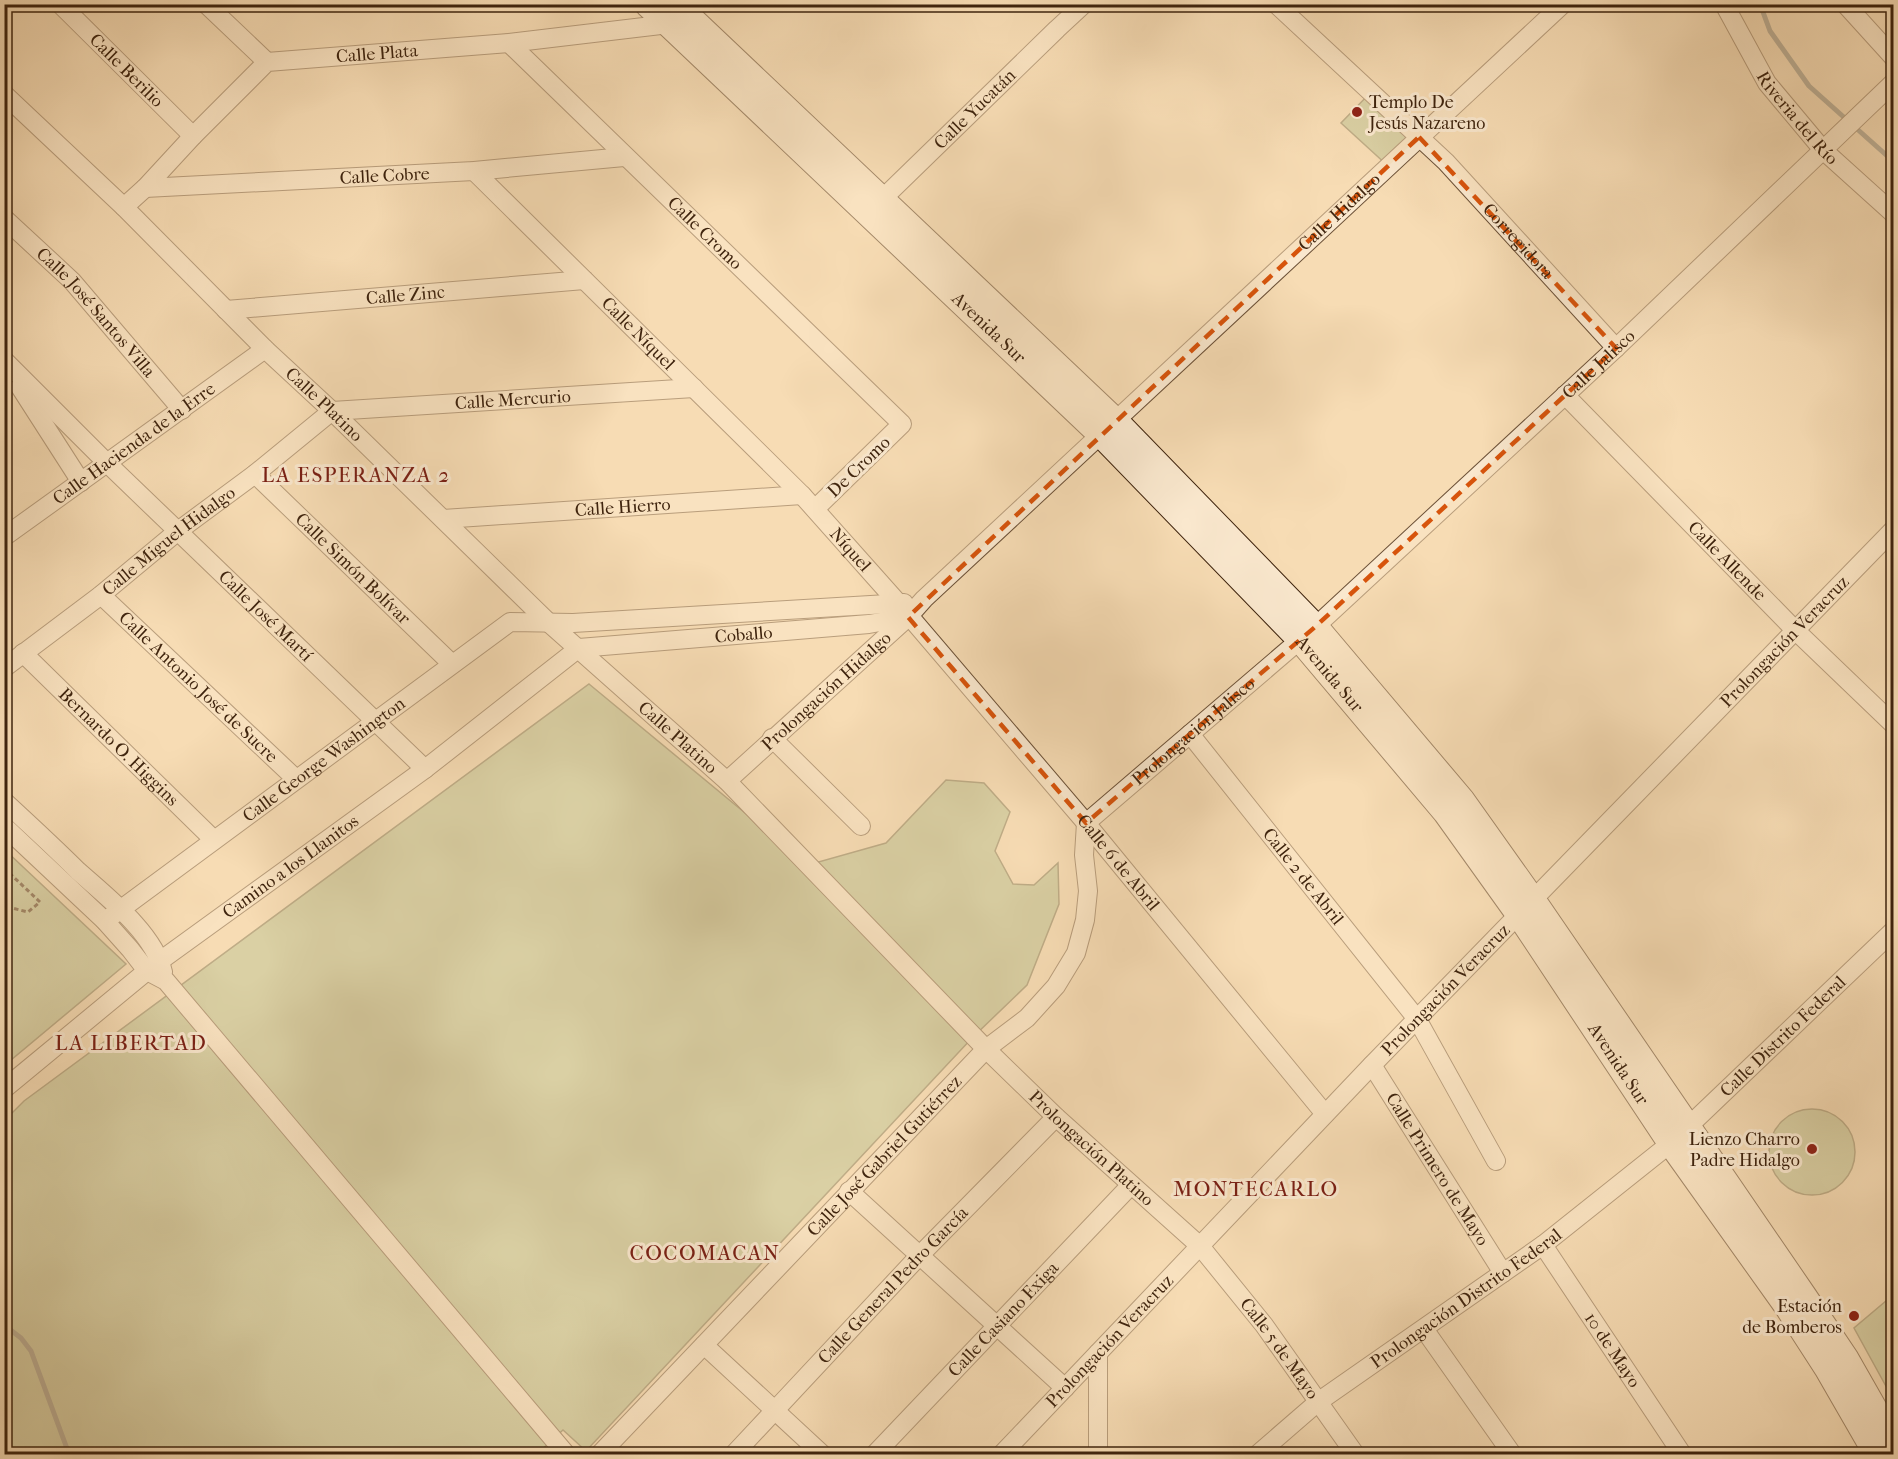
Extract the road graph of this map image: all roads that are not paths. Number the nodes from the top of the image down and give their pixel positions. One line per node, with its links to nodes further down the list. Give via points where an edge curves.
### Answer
1 (60, 4): 15 (street, Calle Berilio)
2 (206, 4): 12 (street)
3 (648, 4): 9 (main road, Avenida Sur)
4 (1084, 4): 22 (street, Calle Yucatán)
5 (1276, 4): 16 (street, Corregidora)
6 (1563, 4): 16 (street, Calle Hidalgo)
7 (1724, 4): 17 (street, Riveria del Río, via 1767,83)
8 (1845, 4): 11 (street)
9 (678, 11): 10 (street, Calle Plata); 22 (main road, Avenida Sur)
10 (508, 43): 12 (street, Calle Plata); 18 (street, Calle Cromo)
11 (1893, 58)
12 (267, 62): 15 (street)
13 (1893, 83): 17 (street, Calle Jalisco)
14 (4, 94): 21 (street, Calle Platino)
15 (194, 136): 20 (street)
16 (1419, 137): 27 (street, Corregidora); 35 (street, Calle Hidalgo)
17 (1823, 150): 23 (street, Riveria del Río); 27 (street, Calle Jalisco)
18 (624, 157): 19 (street, Calle Cobre); 34 (street, Calle Cromo)
19 (474, 171): 20 (street, Calle Cobre); 25 (street, Calle Níquel)
20 (145, 188): 21 (street)
21 (124, 207): 26 (street, Calle Platino)
22 (874, 207): 35 (main road, Avenida Sur)
23 (1893, 214)
24 (4, 218): 32 (street, Calle José Santos Villa, via 72,281)
25 (584, 280): 26 (street, Calle Zinc); 30 (street, Calle Níquel)
26 (226, 310): 28 (street, Calle Platino)
27 (1616, 348): 31 (street, Calle Jalisco)
28 (265, 349): 32 (street, Calle Hacienda de la Erre); 33 (street, Calle Platino)
29 (4, 362): 36 (street, Calle José Martí); 38 (street)
30 (694, 388): 33 (street, Calle Mercurio); 39 (street, Calle Níquel)
31 (1565, 395): 49 (street, Calle Allende); 50 (street, Calle Jalisco)
32 (182, 410): 36 (street, Calle Hacienda de la Erre)
33 (332, 411): 37 (street, Calle Miguel Hidalgo); 41 (street, Calle Platino)
34 (902, 424): 40 (street, De Cromo)
35 (1109, 428): 46 (street, Prolongación Hidalgo, via 924,599); 50 (main road, Avenida Sur)
36 (107, 463): 38 (street, Calle Hacienda de la Erre); 43 (street, Calle José Martí)
37 (255, 474): 43 (street, Calle Miguel Hidalgo); 54 (street, Calle Simón Bolívar)
38 (81, 482): 44 (street, Calle Hacienda de la Erre)
39 (802, 495): 40 (street, Níquel); 41 (street, Calle Hierro)
40 (815, 509): 46 (street, Níquel)
41 (443, 519): 47 (street, Calle Platino)
42 (1893, 528): 49 (street, Prolongación Veracruz)
43 (178, 531): 45 (street, Calle Miguel Hidalgo); 56 (street, Calle José Martí)
44 (6, 533)
45 (101, 595): 53 (street, Calle Miguel Hidalgo); 61 (street, Calle Antonio José de Sucre)
46 (903, 610): 47 (street, Coballo, via 868,604); 48 (street, Coballo); 51 (street, Prolongación Hidalgo); 64 (street, Calle 6 de Abril)
47 (549, 623): 52 (street, Calle Platino); 54 (street, Calle George Washington, via 510,622)
48 (869, 624): 51 (street); 52 (street, Coballo)
49 (1795, 630): 57 (street, Calle Allende); 68 (street, Prolongación Veracruz)
50 (1308, 634): 58 (street, Prolongación Jalisco); 68 (main road, Avenida Sur, via 1462,801)
51 (875, 646): 59 (street, Prolongación Hidalgo)
52 (579, 648): 60 (street, Camino a los Llanitos); 62 (street, Calle Platino)
53 (23, 653): 55 (street, Calle Miguel Hidalgo); 67 (street, Bernardo O. Higgins)
54 (452, 664): 56 (street, Calle George Washington)
55 (4, 668)
56 (376, 720): 60 (street, Calle José Martí); 61 (street, Calle George Washington)
57 (1893, 725)
58 (1190, 734): 64 (street, Prolongación Jalisco); 73 (street, Calle 2 de Abril)
59 (772, 738): 62 (street, Prolongación Hidalgo); 66 (street)
60 (425, 769): 72 (street, Camino a los Llanitos)
61 (296, 779): 67 (street, Calle George Washington)
62 (727, 781): 74 (street, Calle Platino)
63 (4, 801): 69 (street)
64 (1086, 823): 74 (street, Calle José Gabriel Gutiérrez, via 1088,891 1076,953 1056,986 1027,1018); 77 (street, Calle 6 de Abril)
65 (4, 826): 70 (street)
66 (861, 826)
67 (214, 840): 69 (street, Calle George Washington)
68 (1526, 907): 73 (street, Prolongación Veracruz); 79 (main road, Avenida Sur)
69 (120, 910): 70 (street, Calle George Washington); 72 (street, via 144,936)
70 (105, 921): 72 (street, via 130,949)
71 (1893, 931): 79 (street, Calle Distrito Federal)
72 (154, 966): 76 (street, Camino a los Llanitos); 95 (street)
73 (1417, 1019): 75 (street, Prolongación Veracruz); 80 (street, Calle 2 de Abril)
74 (986, 1049): 78 (street, Prolongación Platino); 82 (street, Calle José Gabriel Gutiérrez)
75 (1372, 1065): 77 (street, Prolongación Veracruz); 86 (street, Calle Primero de Mayo)
76 (4, 1089)
77 (1325, 1114): 84 (street, Prolongación Veracruz)
78 (1056, 1117): 81 (street, Prolongación Platino); 85 (street, Calle General Pedro García)
79 (1680, 1135): 83 (street, Prolongación Distrito Federal); 94 (main road, Avenida Sur, via 1796,1302 1845,1358)
80 (1496, 1161)
81 (1131, 1185): 84 (street, Prolongación Platino); 87 (street, Calle Casiano Exiga)
82 (849, 1191): 85 (street); 89 (street, Calle José Gabriel Gutiérrez)
83 (1543, 1245): 86 (street, Prolongación Distrito Federal); 105 (street, 10 de Mayo)
84 (1200, 1246): 90 (street, Prolongación Veracruz); 92 (street, Calle 5 de Mayo, via 1264,1325)
85 (920, 1255): 87 (street); 93 (street, Calle General Pedro García)
86 (1503, 1273): 88 (street, Prolongación Distrito Federal)
87 (997, 1326): 91 (street); 99 (street, Calle Casiano Exiga)
88 (1424, 1329): 92 (street, Prolongación Distrito Federal); 104 (street)
89 (704, 1345): 93 (street); 96 (street, Calle José Gabriel Gutiérrez)
90 (1098, 1353): 91 (street, Prolongación Veracruz); 101 (street)
91 (1065, 1388): 100 (street, Prolongación Veracruz)
92 (1318, 1402): 102 (street, Prolongación Distrito Federal); 103 (street, Calle 5 de Mayo)
93 (775, 1411): 97 (street, Calle General Pedro García); 98 (street)
94 (1885, 1446)
95 (566, 1455)
96 (600, 1455)
97 (734, 1455)
98 (822, 1455)
99 (875, 1455)
100 (1002, 1455)
101 (1098, 1455)
102 (1258, 1455)
103 (1355, 1455)
104 (1512, 1455)
105 (1682, 1455)

